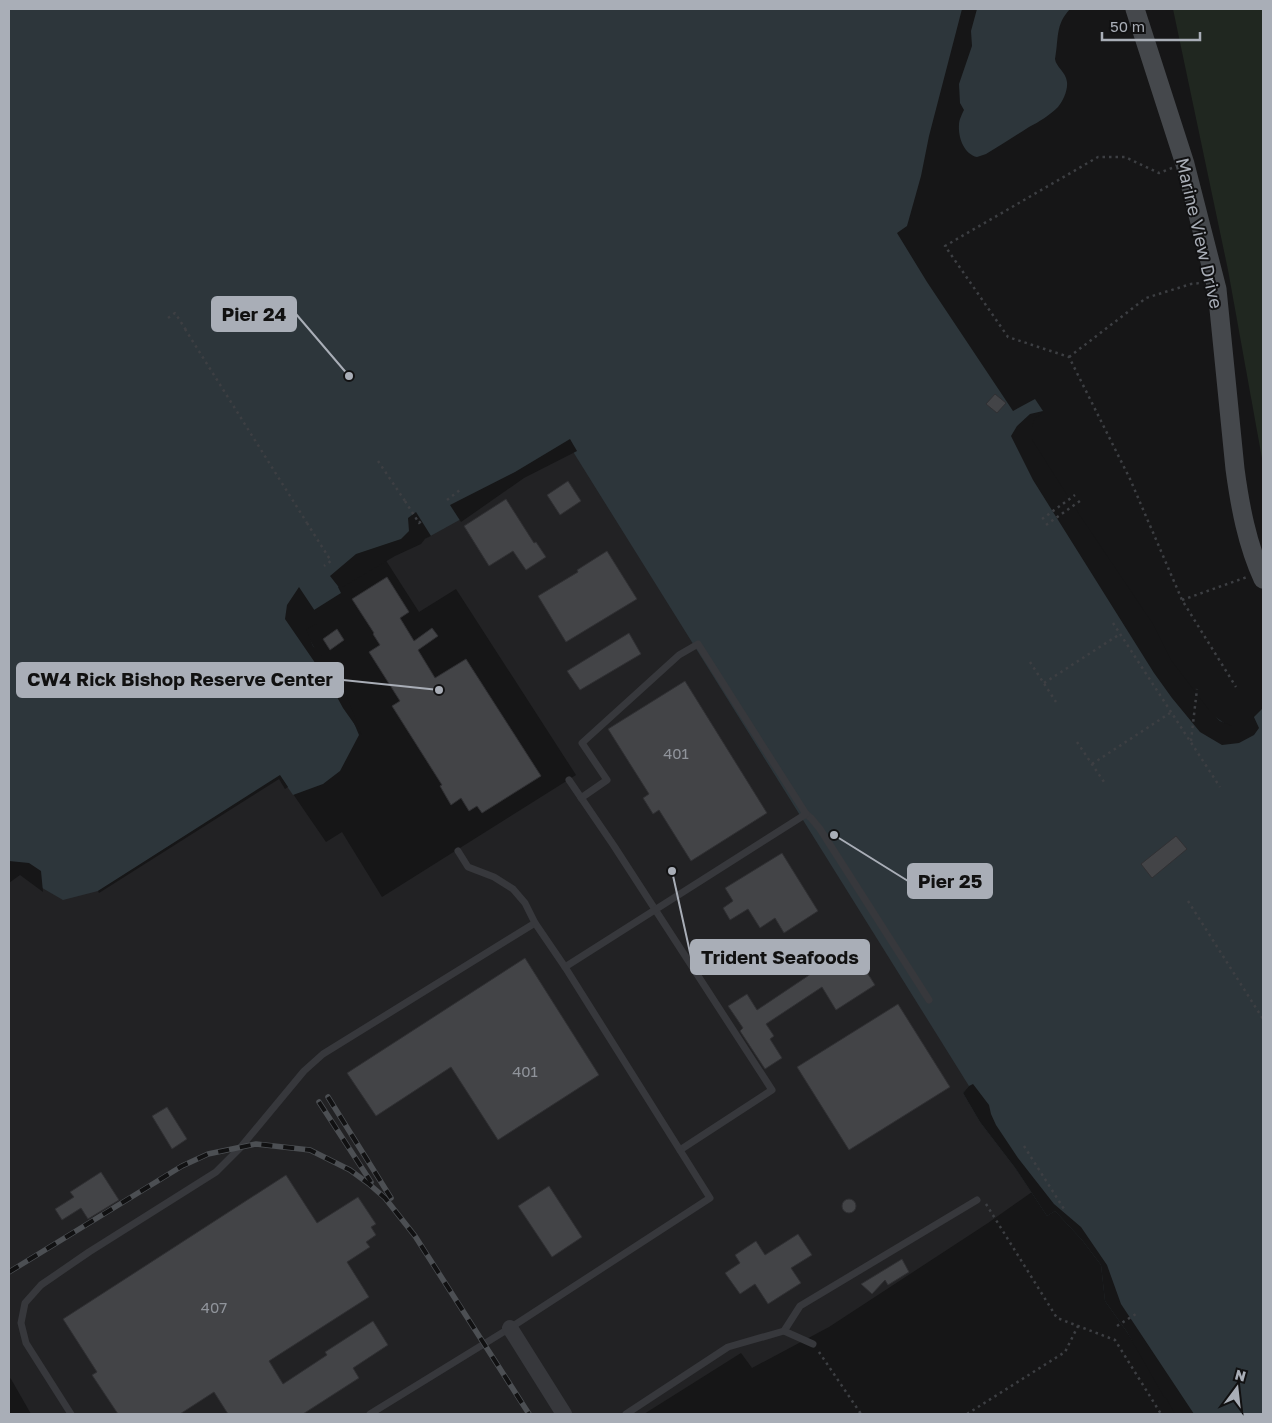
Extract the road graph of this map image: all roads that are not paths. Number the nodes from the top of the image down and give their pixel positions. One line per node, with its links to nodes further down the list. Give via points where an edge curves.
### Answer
1 (1135, 9): 2 (main road, Marine View Drive, via 1185,164 1217,289 1239,496)
2 (1262, 576)
3 (569, 780): 4 (lane)
4 (581, 798): 5 (lane, via 607,780 582,743 679,655 698,644); 7 (lane)
5 (806, 814): 7 (lane); 10 (lane, via 820,829)
6 (458, 851): 8 (lane, via 468,867 513,889 525,903)
7 (655, 910): 9 (lane); 11 (lane, via 772,1090)
8 (534, 923): 9 (lane); 16 (lane, via 323,1054 304,1071 216,1172 41,1285 25,1303 21,1323 26,1343)
9 (565, 967): 11 (lane)
10 (929, 1000)
11 (680, 1150): 13 (lane, via 710,1198)
12 (977, 1200): 14 (lane, via 800,1306)
13 (510, 1328): 17 (lane); 18 (street)
14 (784, 1331): 15 (lane); 19 (lane, via 728,1347)
15 (814, 1344)
16 (71, 1414)
17 (370, 1414)
18 (564, 1414)
19 (626, 1414)

